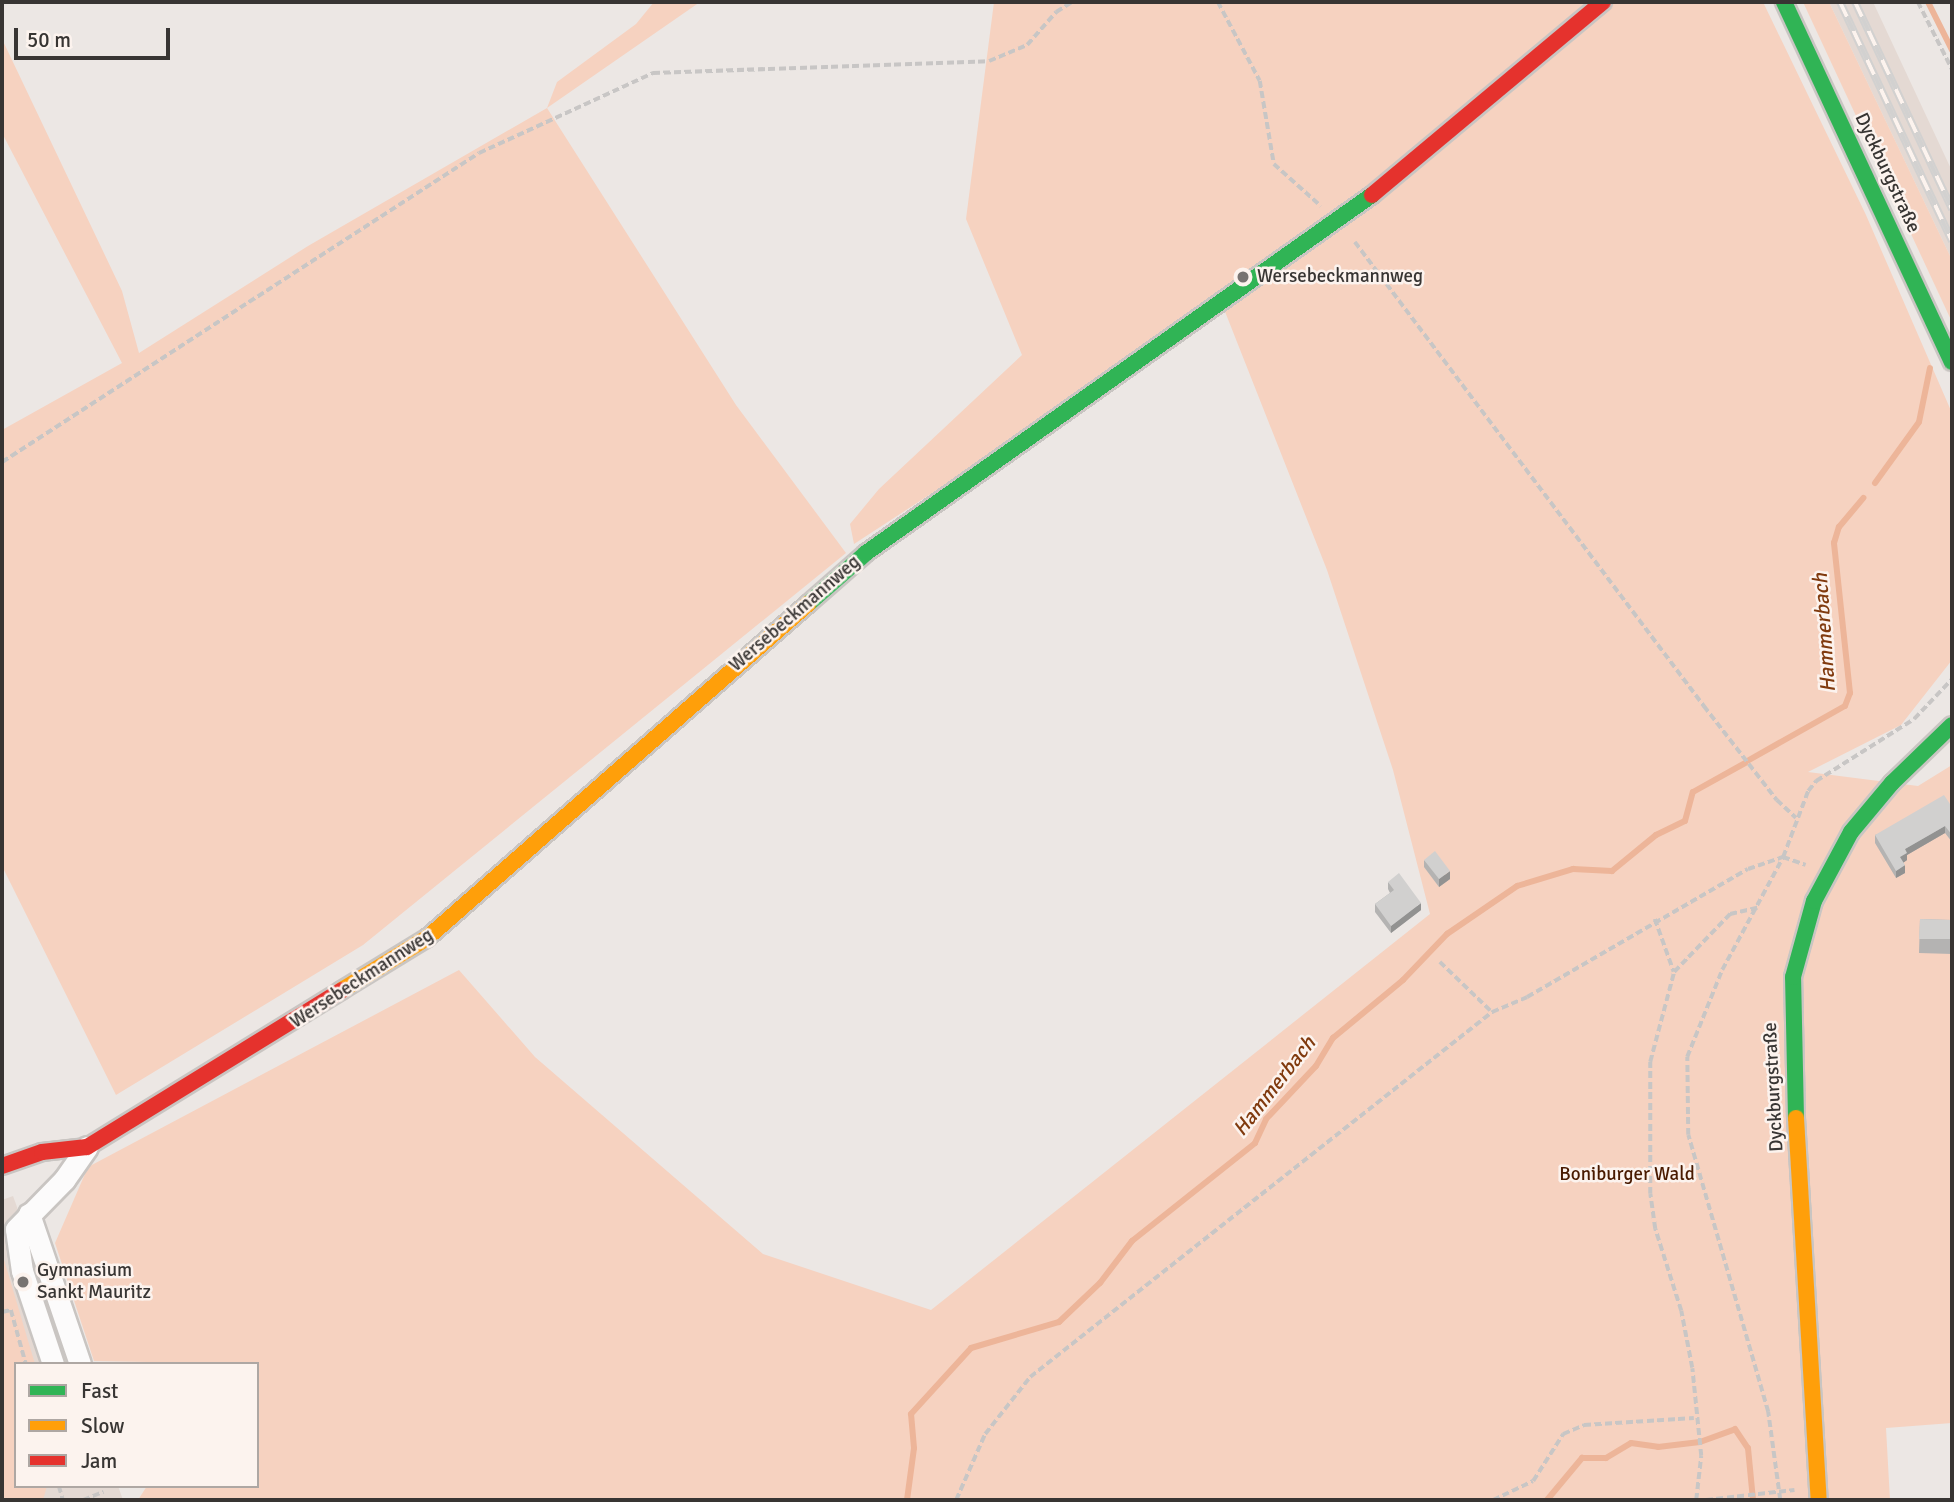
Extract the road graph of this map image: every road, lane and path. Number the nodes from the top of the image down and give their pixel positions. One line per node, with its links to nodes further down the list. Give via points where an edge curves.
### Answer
1 (1072, 2): 9 (path, via 1056,12 1027,46 989,61 653,73 479,153)
2 (1218, 2): 7 (path, via 1260,81 1274,164)
3 (1603, 2): 7 (street, Wersebeckmannweg)
4 (1784, 2): 8 (street, Dyckburgstraße)
5 (1918, 2): 6 (path)
6 (1952, 69)
7 (1340, 222): 12 (path, via 1704,705); 19 (street, Wersebeckmannweg, via 866,553 427,938)
8 (1952, 362)
9 (2, 462)
10 (1952, 679): 12 (path, via 1914,719 1816,781)
11 (1952, 725): 35 (street, Dyckburgstraße, via 1885,790 1851,832 1814,901 1794,969 1791,1047)
12 (1796, 818): 13 (path)
13 (1783, 857): 14 (path); 15 (path, via 1748,869)
14 (1757, 908): 17 (path, via 1730,914); 27 (path, via 1694,1034 1687,1058 1685,1109 1696,1169 1768,1412)
15 (1656, 919): 17 (path); 18 (path, via 1527,997)
16 (1440, 962): 18 (path)
17 (1674, 972): 26 (path, via 1650,1062 1647,1155 1655,1228 1681,1311)
18 (1492, 1012): 30 (path, via 1030,1377 985,1434)
19 (87, 1147): 20 (street, Wersebeckmannweg, via 42,1152); 21 (street, Wersebeckmannweg, via 64,1180)
20 (2, 1166)
21 (29, 1214): 24 (street, Wersebeckmannweg, via 16,1228 18,1250); 25 (street)
22 (2, 1312): 23 (path, via 11,1310)
23 (25, 1362)
24 (53, 1362)
25 (79, 1362)
26 (1694, 1418): 31 (path, via 1584,1424 1563,1434 1533,1481); 32 (path, via 1701,1456)
27 (1779, 1490): 33 (path); 34 (path)
28 (103, 1492): 29 (path)
29 (83, 1500)
30 (956, 1500)
31 (1493, 1500)
32 (1696, 1500)
33 (1706, 1500)
34 (1780, 1500)
35 (1819, 1500)

